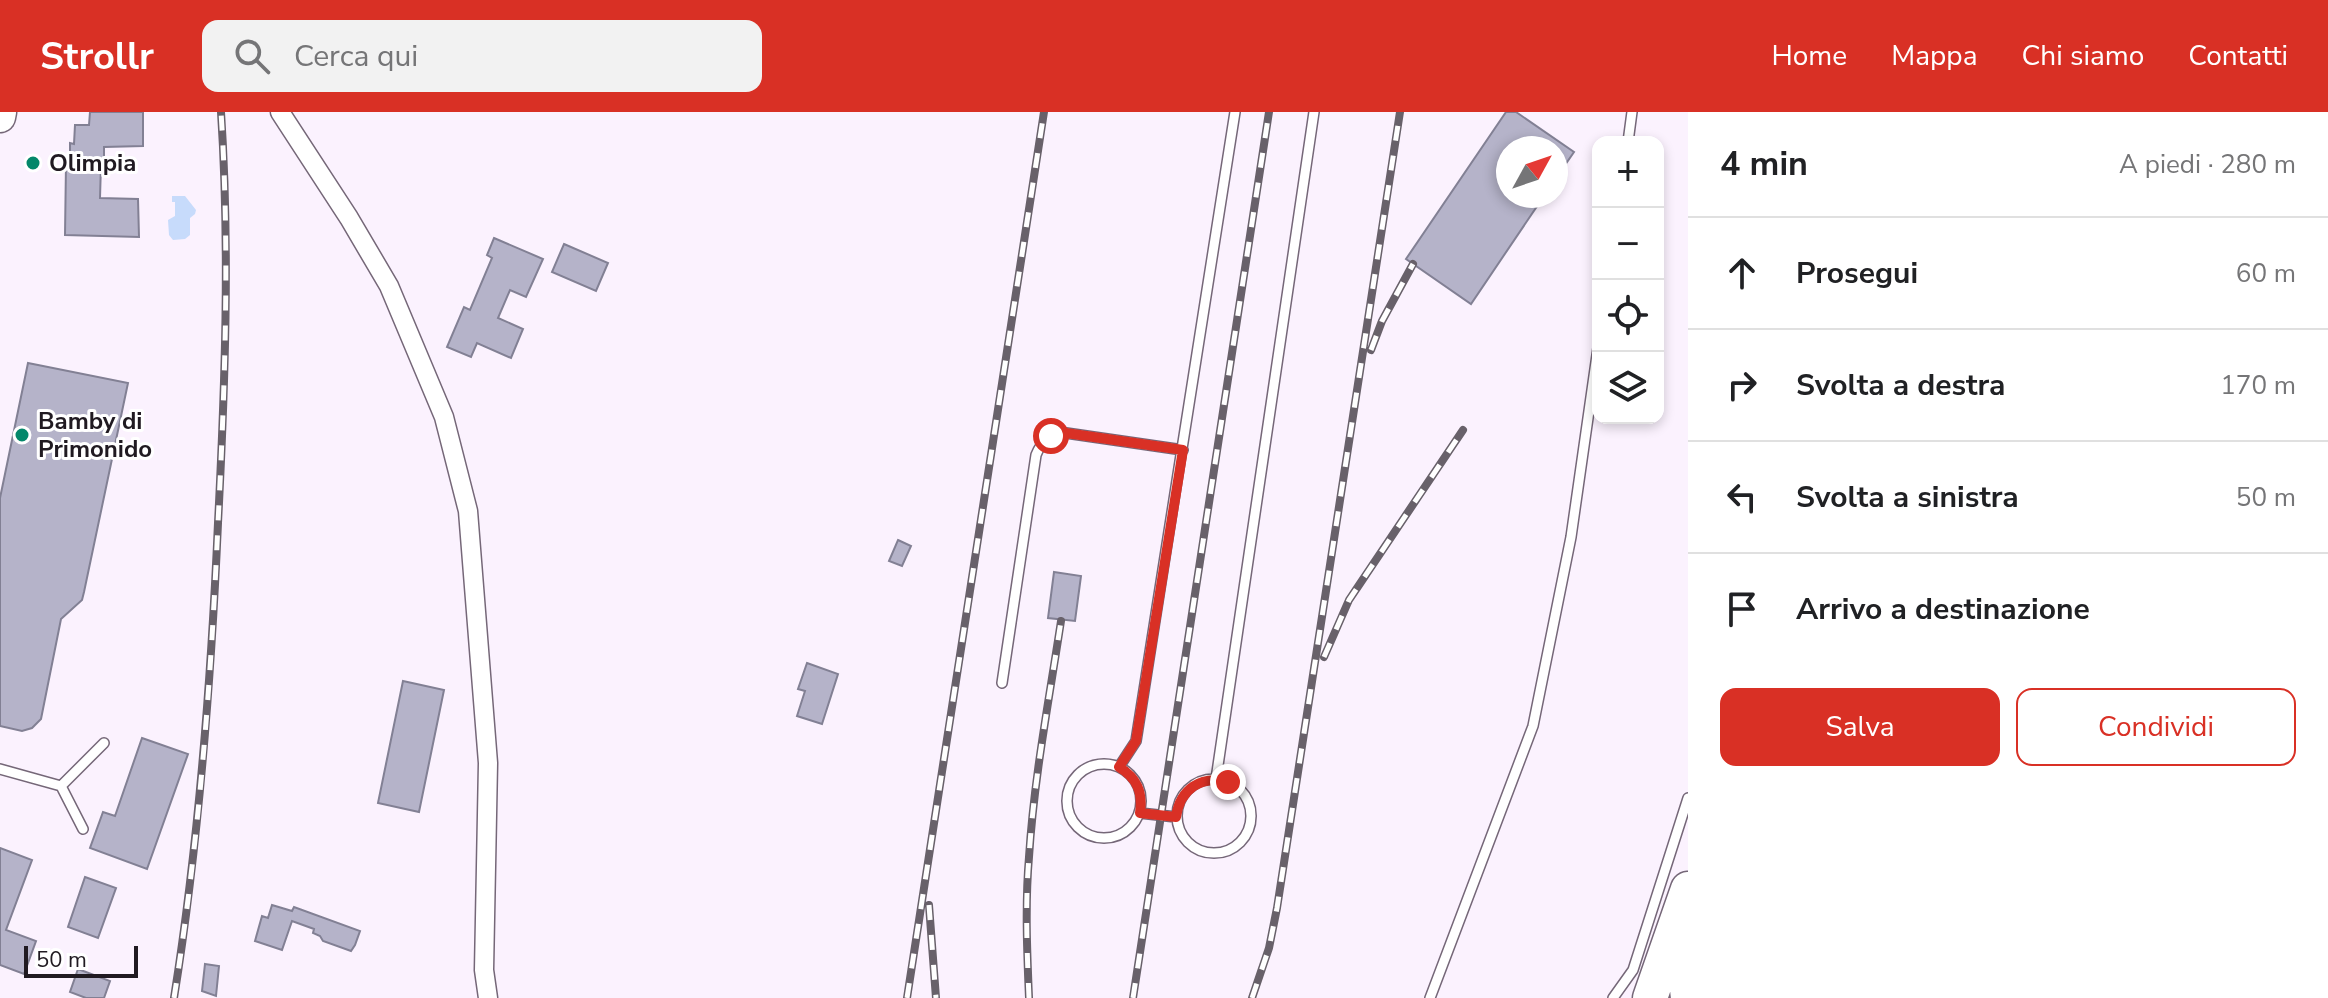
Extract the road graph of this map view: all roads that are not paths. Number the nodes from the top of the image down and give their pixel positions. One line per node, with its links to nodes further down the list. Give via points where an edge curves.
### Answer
1 (280, 112): 21 (street, via 389,286 444,417 468,511 488,763)
2 (1235, 112): 7 (lane)
3 (1314, 112): 12 (lane)
4 (1632, 112): 5 (lane)
5 (1629, 136)
6 (1597, 352): 22 (lane, via 1571,537 1533,726)
7 (1183, 450): 8 (lane, via 1066,433 1043,441 1036,455); 10 (lane, via 1136,741)
8 (1002, 683)
9 (104, 743): 13 (lane)
10 (1119, 767): 15 (lane, via 1140,791); 15 (lane, via 1085,770 1070,788 1068,811 1081,831 1104,839 1126,832)
11 (0, 769): 13 (lane)
12 (1216, 779): 16 (lane, via 1193,785); 16 (lane, via 1246,798 1251,822 1240,843 1218,854 1194,848)
13 (61, 786): 17 (lane)
14 (1688, 798): 23 (lane, via 1633,970)
15 (1140, 813): 16 (lane)
16 (1176, 817)
17 (83, 829)
18 (1688, 889): 24 (highway)
19 (1688, 929): 25 (highway)
20 (1688, 956): 26 (highway)
21 (488, 998)
22 (1430, 998)
23 (1613, 998)
24 (1650, 998)
25 (1673, 998)
26 (1688, 998)

